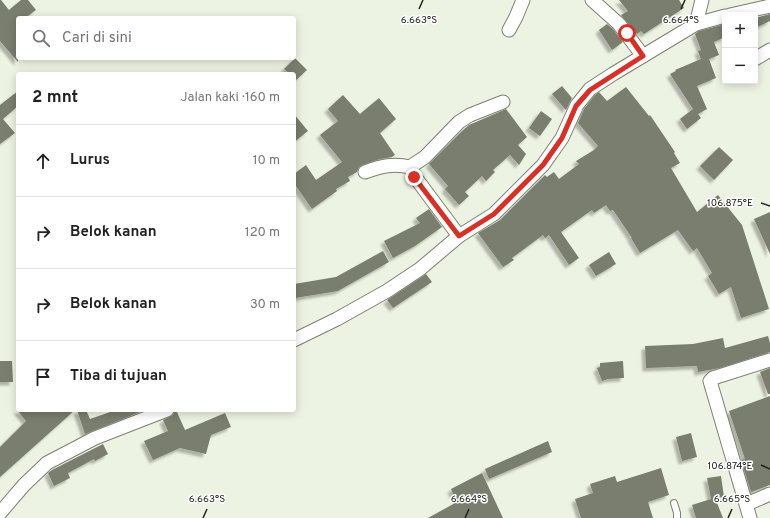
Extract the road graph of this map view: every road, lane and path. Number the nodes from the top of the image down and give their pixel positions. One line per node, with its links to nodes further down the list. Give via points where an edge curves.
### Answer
1 (523, 0): 8 (street)
2 (592, 0): 10 (street, via 619,24)
3 (702, 0): 7 (street)
4 (770, 6): 5 (street)
5 (743, 12)
6 (722, 17): 7 (street)
7 (696, 24): 10 (street)
8 (509, 30)
9 (770, 50): 11 (street)
10 (643, 56): 15 (street, via 590,90 576,106 562,138 543,165 494,214)
11 (758, 57)
12 (503, 102): 13 (street, via 459,122 425,157)
13 (410, 167): 14 (street, via 400,164 387,165); 15 (street, via 414,177)
14 (365, 172)
15 (459, 236): 16 (street, via 420,268 387,290 332,322)
16 (296, 339)
17 (770, 360): 22 (street, via 710,381)
18 (162, 412): 21 (street, via 95,438 47,463)
19 (770, 494): 22 (street)
20 (674, 503): 23 (lane)
21 (0, 513)
22 (748, 514)
23 (677, 518)

